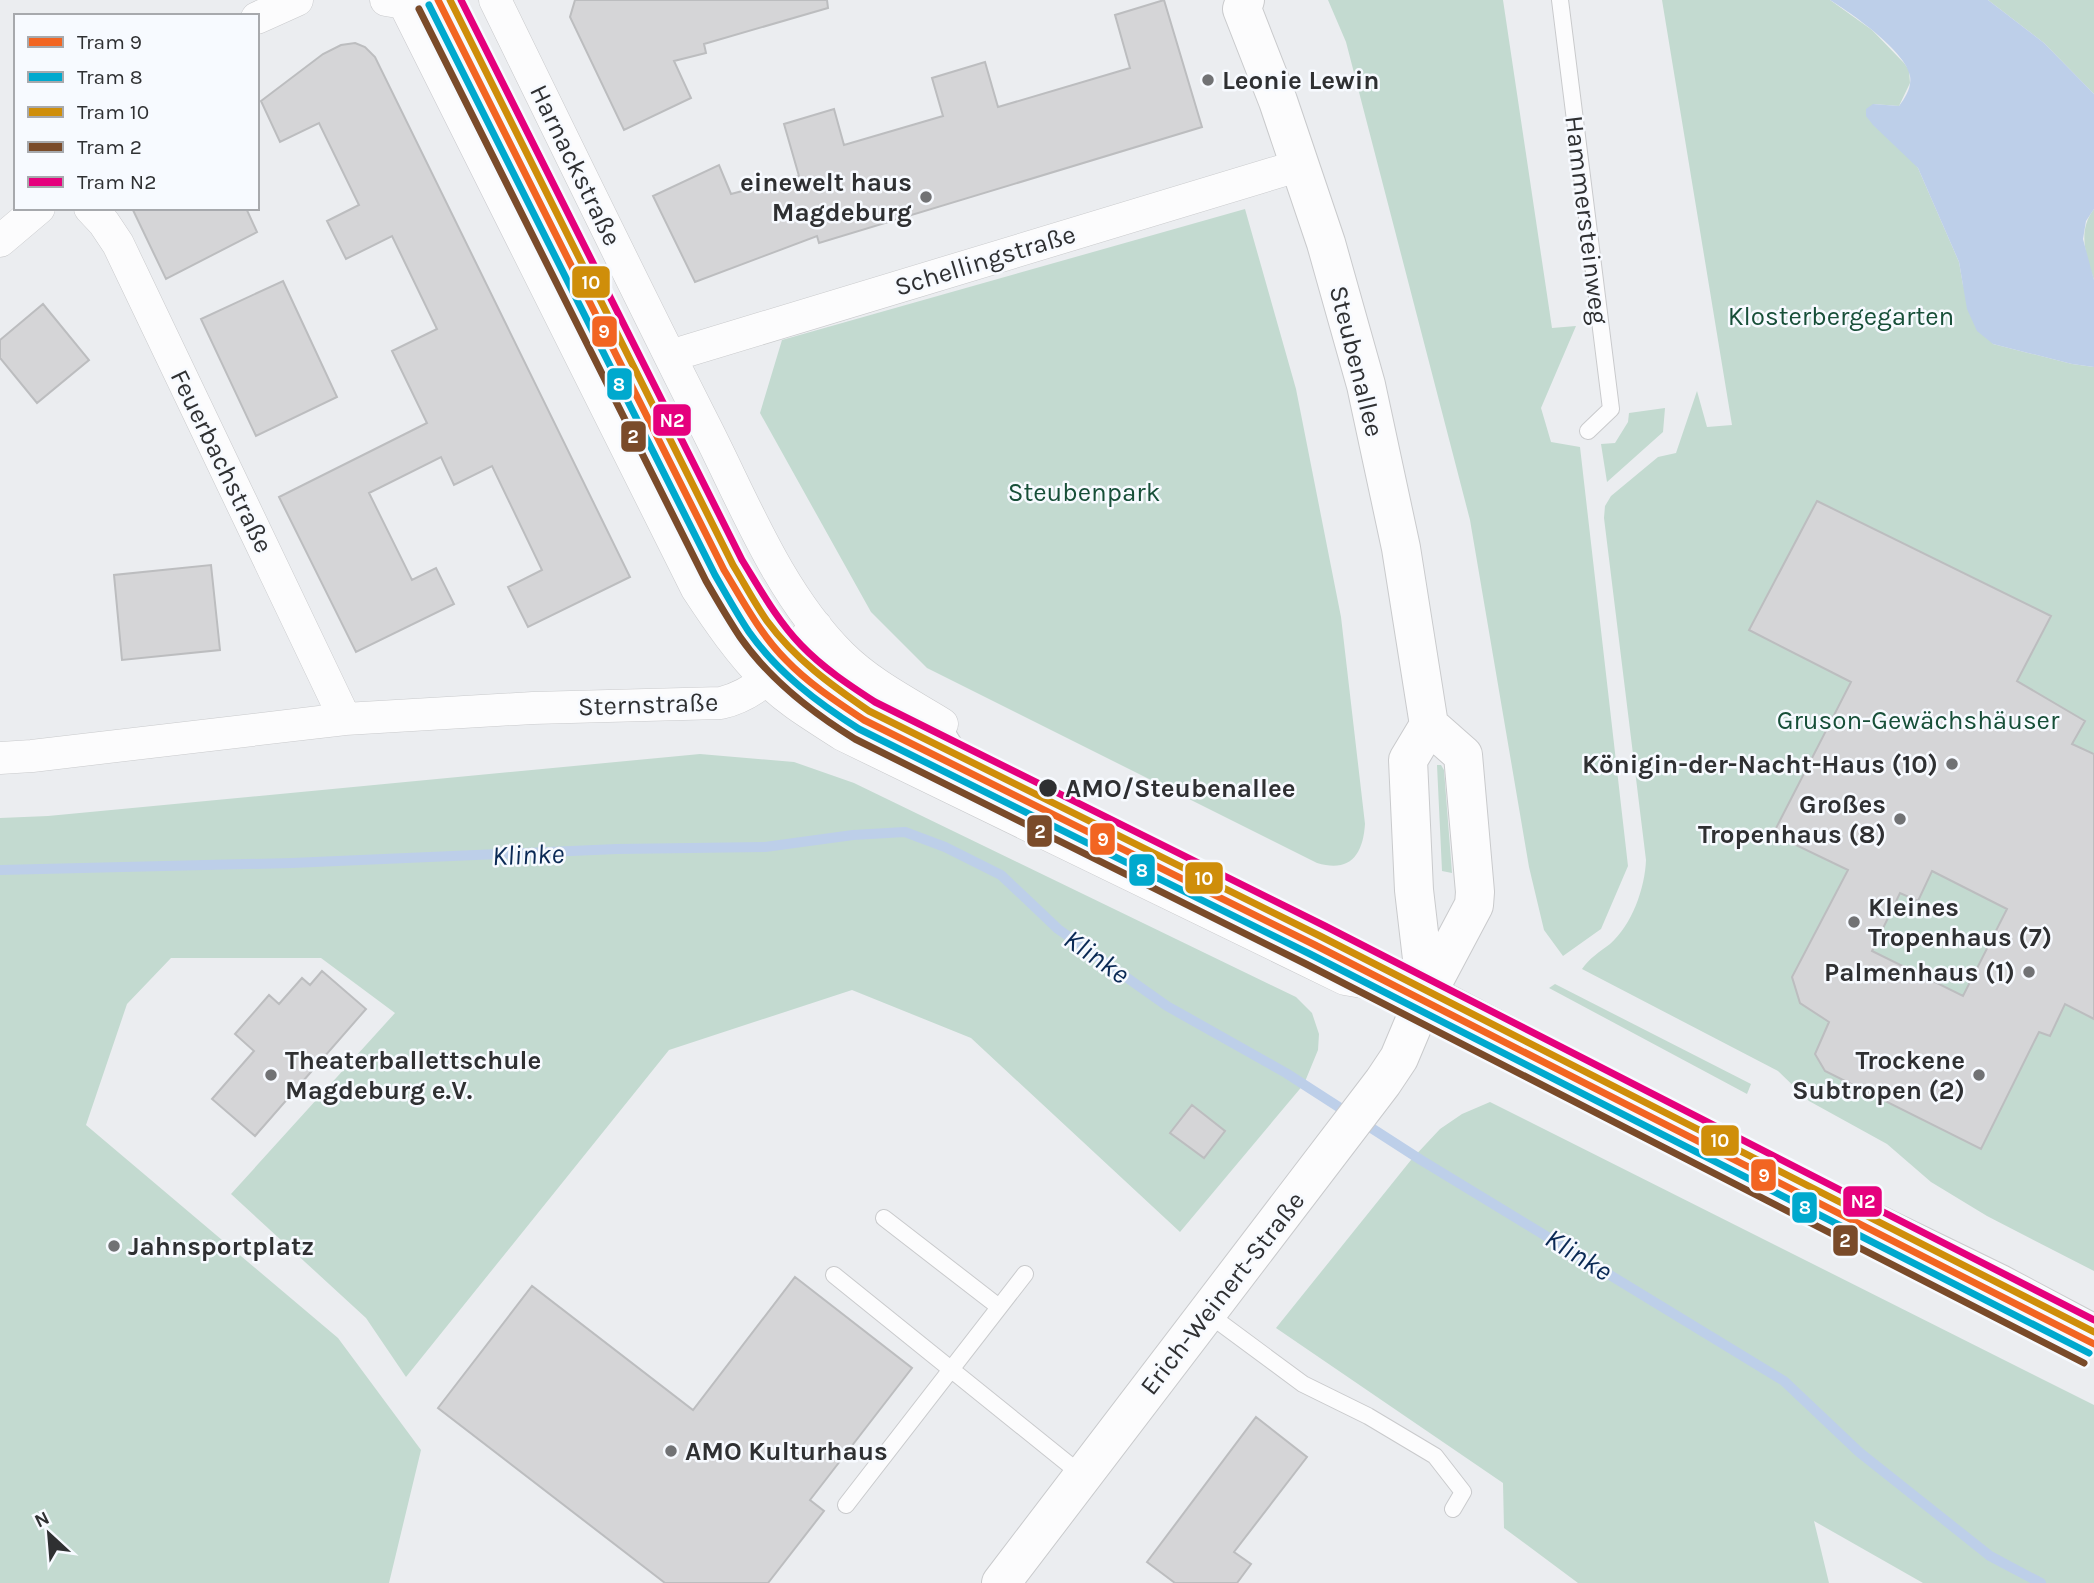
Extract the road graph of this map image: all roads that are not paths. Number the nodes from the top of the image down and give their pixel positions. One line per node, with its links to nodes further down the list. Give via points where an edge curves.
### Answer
1 (297, 0): 7 (street)
2 (436, 0): 5 (street)
3 (495, 0): 12 (street, Harnackstraße)
4 (1560, 0): 13 (lane, Hammersteinweg, via 1611,409)
5 (395, 2): 15 (street, via 696,589)
6 (1236, 3): 8 (main road, Steubenallee)
7 (259, 18)
8 (1301, 165): 12 (street, Schellingstraße); 18 (main road, Steubenallee, via 1377,435 1401,548)
9 (37, 210): 11 (street)
10 (92, 210): 16 (street, Feuerbachstraße, via 118,244)
11 (0, 241)
12 (670, 356): 14 (street, Harnackstraße, via 771,557)
13 (1588, 431)
14 (816, 626): 15 (street); 17 (street, Harnackstraße, via 864,675)
15 (767, 680): 16 (street, Sternstraße, via 750,693 721,703); 20 (street, via 843,735 1345,979)
16 (345, 719): 19 (street, Sternstraße)
17 (942, 724): 20 (lane, via 957,749 994,775)
18 (1429, 725): 20 (main road, via 1408,760 1414,890); 20 (main road, via 1463,755 1475,892 1474,905)
19 (0, 758)
20 (1426, 993): 25 (main road, Erich-Weinert-Straße, via 1399,1059); 26 (main road)
21 (884, 1218): 24 (lane)
22 (1026, 1274): 24 (lane)
23 (834, 1275): 27 (lane)
24 (999, 1307): 27 (lane)
25 (1207, 1313): 28 (main road, Erich-Weinert-Straße); 30 (lane, via 1303,1384 1435,1456 1463,1492)
26 (2094, 1334)
27 (950, 1368): 28 (lane); 29 (lane)
28 (1082, 1475): 31 (main road, Erich-Weinert-Straße)
29 (846, 1505)
30 (1453, 1509)
31 (1001, 1583)

